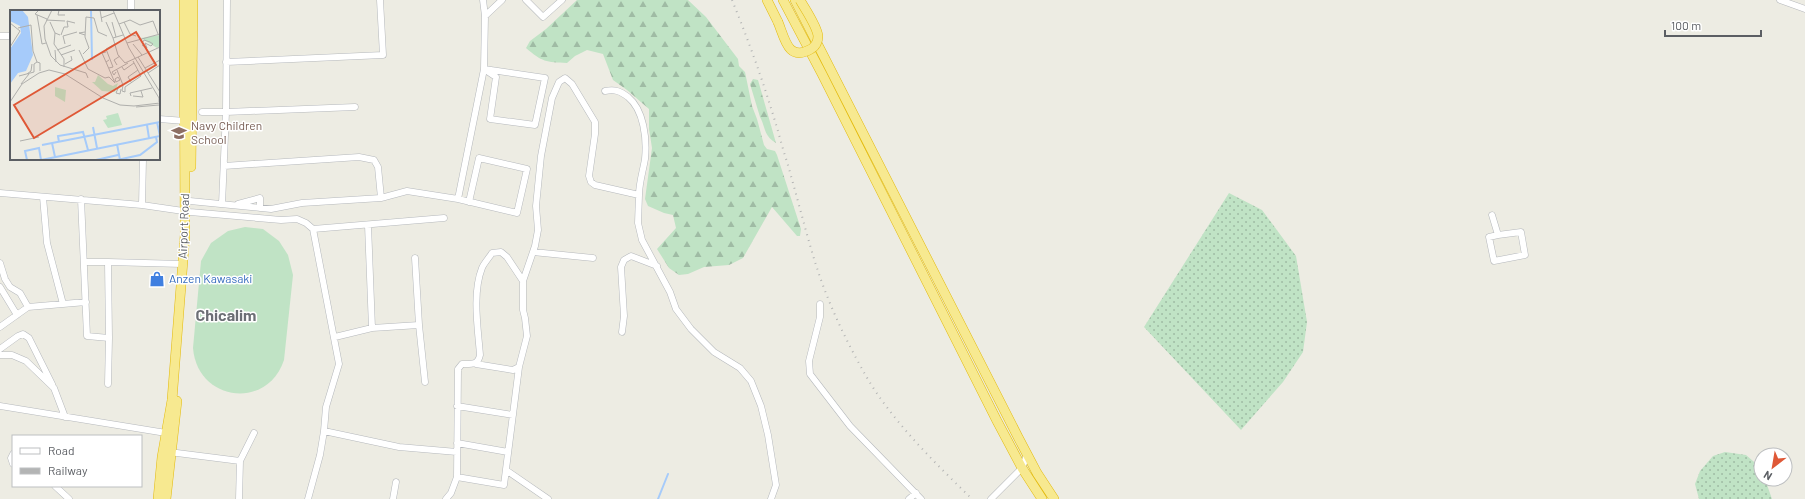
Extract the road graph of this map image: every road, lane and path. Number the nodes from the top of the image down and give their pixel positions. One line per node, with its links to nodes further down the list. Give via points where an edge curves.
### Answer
1 (131, 0): 16 (street)
2 (184, 0): 25 (highway, Airport Road)
3 (193, 0): 34 (highway, Airport Road)
4 (226, 0): 18 (street)
5 (380, 0): 18 (street, via 383,55)
6 (483, 0): 17 (street)
7 (502, 0): 17 (street)
8 (526, 0): 9 (street, via 542,17)
9 (562, 0)
10 (767, 0): 13 (highway, bridge, via 789,48 800,54 816,45 818,38)
11 (783, 0): 87 (highway)
12 (795, 0): 85 (highway)
13 (800, 0)
14 (1780, 0): 15 (street)
15 (1805, 9)
16 (132, 10)
17 (485, 16): 19 (street)
18 (226, 62): 23 (street)
19 (484, 69): 19 (street, via 496,77 490,119 535,125 545,78); 33 (street)
20 (605, 91): 29 (street, via 612,89 623,94 631,100 639,114 645,140 645,158)
21 (355, 107): 23 (street)
22 (202, 112): 23 (street)
23 (226, 112): 27 (street)
24 (160, 120): 25 (street)
25 (185, 121): 40 (highway, Airport Road)
26 (143, 160): 37 (street)
27 (224, 166): 31 (street, via 359,157 374,160 378,167); 36 (street)
28 (0, 193): 30 (street)
29 (639, 196): 46 (street, via 591,182 589,176 595,134 594,122 572,84 565,78 559,82 552,98 545,132 536,200 538,230); 53 (street, via 638,224 642,240)
30 (44, 197): 32 (street); 57 (street, via 47,243)
31 (381, 198): 33 (street, via 407,191); 39 (street)
32 (81, 199): 37 (street); 49 (street)
33 (458, 199): 35 (street)
34 (190, 201): 36 (street); 40 (highway, Airport Road)
35 (469, 202): 35 (street, via 518,213 527,169 479,158)
36 (222, 204): 38 (street)
37 (142, 205): 40 (street)
38 (234, 205): 39 (street); 39 (street, via 260,198)
39 (260, 208)
40 (187, 211): 44 (street, via 281,220 297,218); 52 (highway, Airport Road); 82 (highway, Airport Road, via 181,358)
41 (1492, 215): 45 (street)
42 (444, 218): 43 (street)
43 (368, 225): 44 (street); 63 (street)
44 (313, 229): 65 (street)
45 (1498, 235): 45 (street, via 1521,232 1524,255 1494,261 1489,237)
46 (533, 252): 48 (street); 54 (street)
47 (415, 258): 61 (street)
48 (593, 258)
49 (84, 262): 50 (street); 56 (street)
50 (108, 262): 52 (street); 66 (street)
51 (0, 263): 59 (street, via 10,287 20,293)
52 (182, 264): 79 (highway, Airport Road, via 172,400)
53 (657, 266): 64 (street, via 631,256 624,260 621,267 624,316); 101 (street, via 676,309 691,329 714,352 740,368 751,381 761,406 768,435 776,486)
54 (523, 281): 69 (street, via 502,252 492,253 482,267 476,304 480,355); 70 (street, via 523,310 527,336)
55 (0, 287): 60 (street)
56 (86, 302): 57 (street); 66 (street, via 87,336)
57 (62, 304): 59 (street)
58 (820, 304): 92 (street, via 820,317 809,361 810,374 850,426)
59 (28, 307): 60 (street)
60 (17, 315): 62 (street)
61 (419, 325): 63 (street); 71 (street)
62 (0, 327)
63 (372, 328): 65 (street)
64 (622, 332)
65 (335, 337): 78 (street, via 338,364 326,407)
66 (109, 338): 72 (street)
67 (0, 349): 73 (street, via 23,334 29,338)
68 (0, 355): 73 (street, via 12,355 22,359)
69 (476, 364): 70 (street, via 513,370); 75 (street, via 462,364 458,369)
70 (519, 367): 76 (street)
71 (425, 382)
72 (108, 384)
73 (54, 388): 77 (street)
74 (0, 406): 77 (street)
75 (457, 406): 76 (street); 81 (street)
76 (513, 415): 84 (street)
77 (66, 416): 79 (street)
78 (324, 431): 83 (street, via 398,447); 97 (street)
79 (166, 433): 82 (highway, Airport Road)
80 (254, 433): 86 (street)
81 (457, 443): 83 (street); 84 (street)
82 (167, 452): 86 (street); 94 (highway, Airport Road); 95 (highway, Airport Road)
83 (457, 452): 89 (street)
84 (508, 452): 88 (street)
85 (1027, 455): 87 (street); 106 (highway)
86 (240, 461): 96 (street)
87 (1022, 468): 104 (street); 105 (highway)
88 (506, 470): 89 (street, via 504,485); 100 (street)
89 (457, 477): 99 (street)
90 (396, 482): 98 (street)
91 (56, 487): 93 (street)
92 (916, 494): 102 (street); 103 (street)
93 (69, 499)
94 (158, 499)
95 (166, 499)
96 (239, 499)
97 (308, 499)
98 (394, 499)
99 (446, 499)
100 (548, 499)
101 (771, 499)
102 (909, 499)
103 (921, 499)
104 (991, 499)
105 (1042, 499)
106 (1054, 499)

